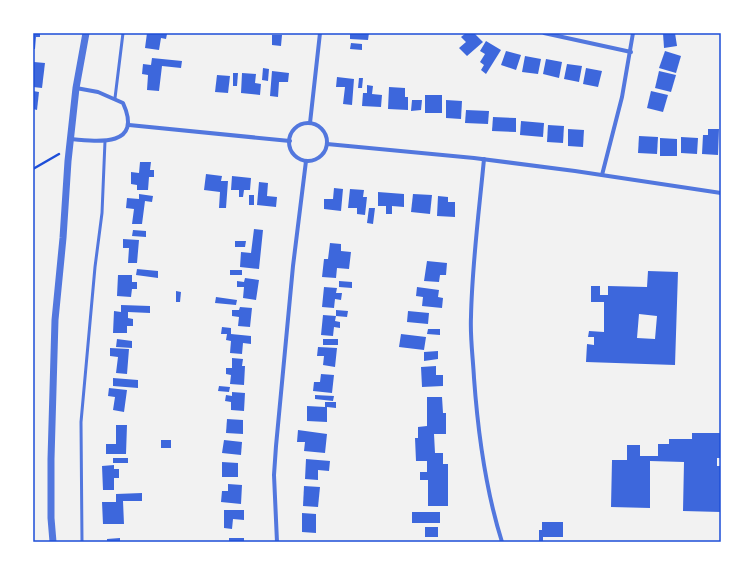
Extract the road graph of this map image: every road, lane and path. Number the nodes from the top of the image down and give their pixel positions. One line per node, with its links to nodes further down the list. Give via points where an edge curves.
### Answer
1 (86, 33): 7 (street)
2 (123, 33): 8 (lane)
3 (320, 33): 9 (street)
4 (544, 33): 6 (street)
5 (633, 33): 6 (street)
6 (631, 52): 19 (street)
7 (76, 88): 8 (street); 11 (street)
8 (115, 98): 10 (street, via 124,103)
9 (310, 123): 13 (street, via 295,128); 14 (street, via 321,128)
10 (129, 124): 12 (street, via 122,136); 13 (street)
11 (70, 139): 12 (street); 15 (street)
12 (105, 141): 22 (lane, via 102,213 81,422)
13 (290, 141): 17 (street, via 296,156)
14 (327, 144): 16 (street); 17 (street, via 322,155)
15 (69, 148): 18 (path); 21 (street, via 55,320 51,518)
16 (484, 159): 19 (street); 24 (street, via 470,319 483,463 493,514)
17 (306, 161): 23 (street, via 276,446 274,475)
18 (33, 169)
19 (602, 175): 20 (street)
20 (721, 193)
21 (53, 542)
22 (82, 542)
23 (277, 542)
24 (502, 542)

